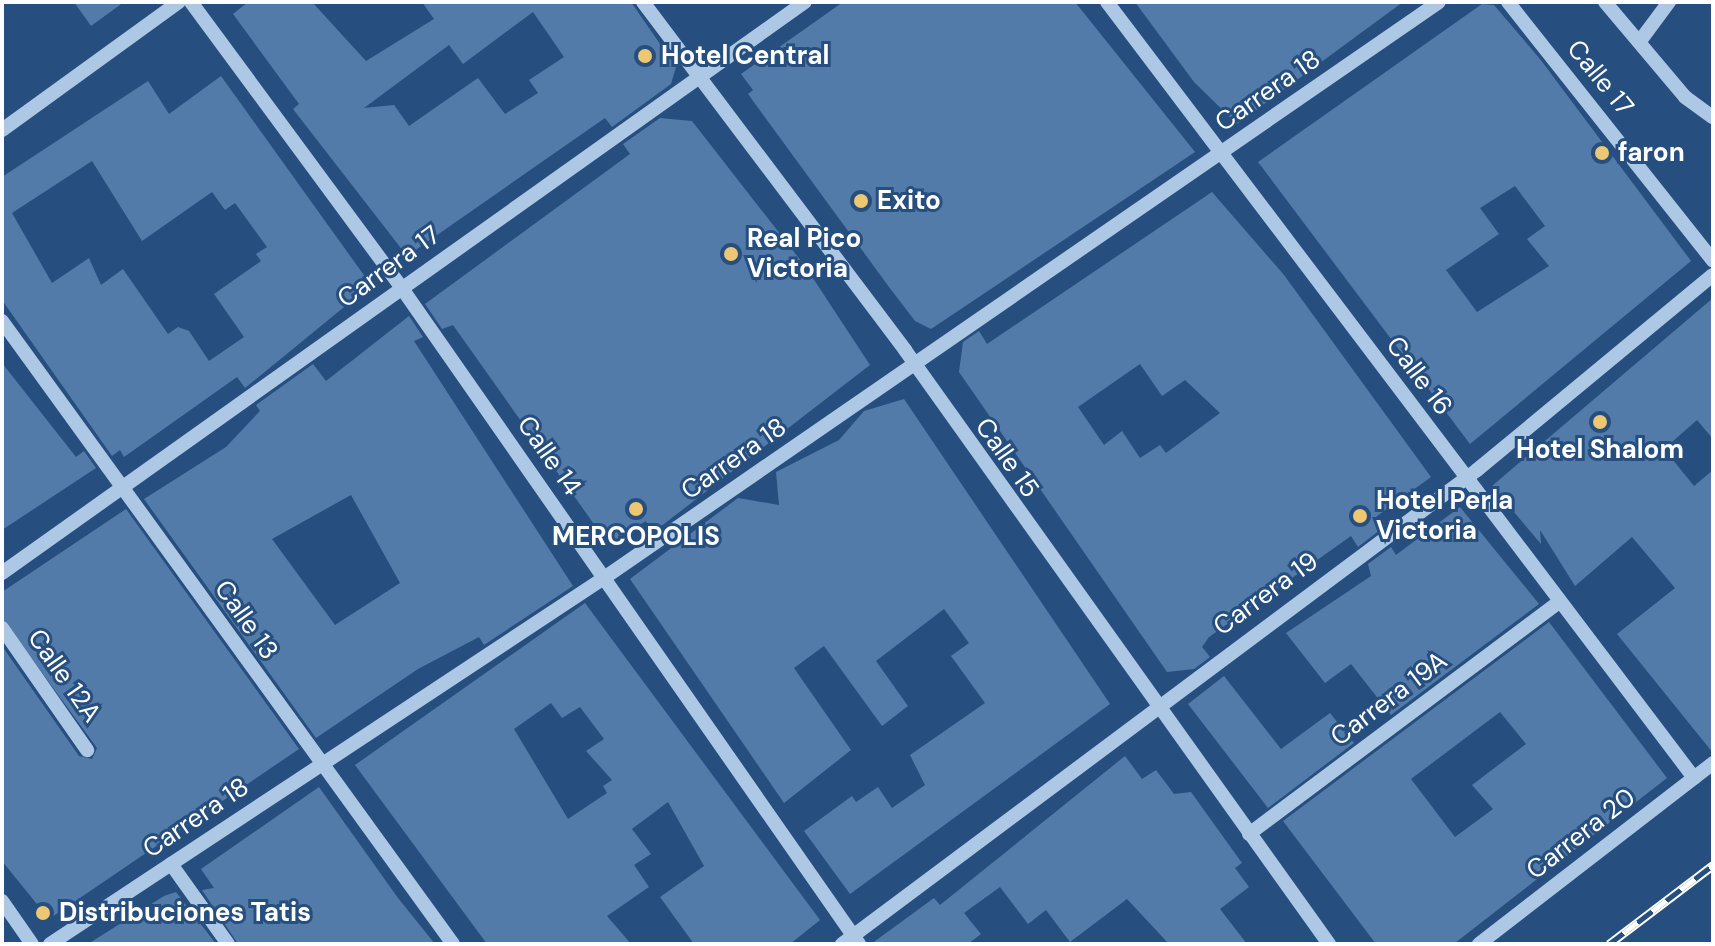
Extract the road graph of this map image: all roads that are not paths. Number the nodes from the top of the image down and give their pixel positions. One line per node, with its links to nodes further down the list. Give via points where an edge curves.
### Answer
1 (179, 2): 13 (street)
2 (191, 2): 17 (street, Calle 14)
3 (643, 2): 11 (street, Calle 15)
4 (805, 2): 11 (street, Carrera 17)
5 (1107, 2): 14 (street, Calle 16)
6 (1439, 2): 14 (street, Carrera 18)
7 (1508, 2): 15 (street, Calle 17)
8 (1605, 2): 10 (street)
9 (1669, 2): 10 (street)
10 (1640, 41): 12 (street, via 1685,97)
11 (697, 76): 17 (street, Carrera 17); 19 (street, Calle 15)
12 (1713, 117)
13 (2, 130)
14 (1220, 153): 19 (street, Carrera 18); 20 (street, Calle 16)
15 (1713, 261)
16 (1713, 275): 20 (street, Carrera 19)
17 (401, 287): 21 (street, Carrera 17); 23 (street, Calle 14)
18 (2, 321): 21 (street, Calle 13)
19 (913, 363): 23 (street, Carrera 18); 26 (street, Calle 15)
20 (1465, 478): 24 (street, Calle 16); 26 (street, Carrera 19)
21 (122, 488): 22 (street, Carrera 17); 29 (street, Calle 13)
22 (2, 573)
23 (604, 578): 29 (street, Carrera 18); 34 (street, Calle 14)
24 (1559, 602): 30 (street, Calle 16); 31 (street, Carrera 19A)
25 (2, 628): 27 (street, Calle 12A)
26 (1155, 705): 31 (street, Calle 15); 34 (street, Carrera 19)
27 (87, 750)
28 (1713, 763): 30 (street, Carrera 20)
29 (320, 765): 32 (street, Carrera 18); 38 (street, Calle 13)
30 (1694, 778): 40 (street, Carrera 20)
31 (1249, 834): 39 (street, Calle 15)
32 (171, 864): 36 (street, Carrera 18); 37 (street)
33 (2, 901): 35 (street)
34 (851, 941)
35 (32, 944)
36 (50, 944)
37 (228, 944)
38 (453, 944)
39 (1329, 944)
40 (1479, 944)

